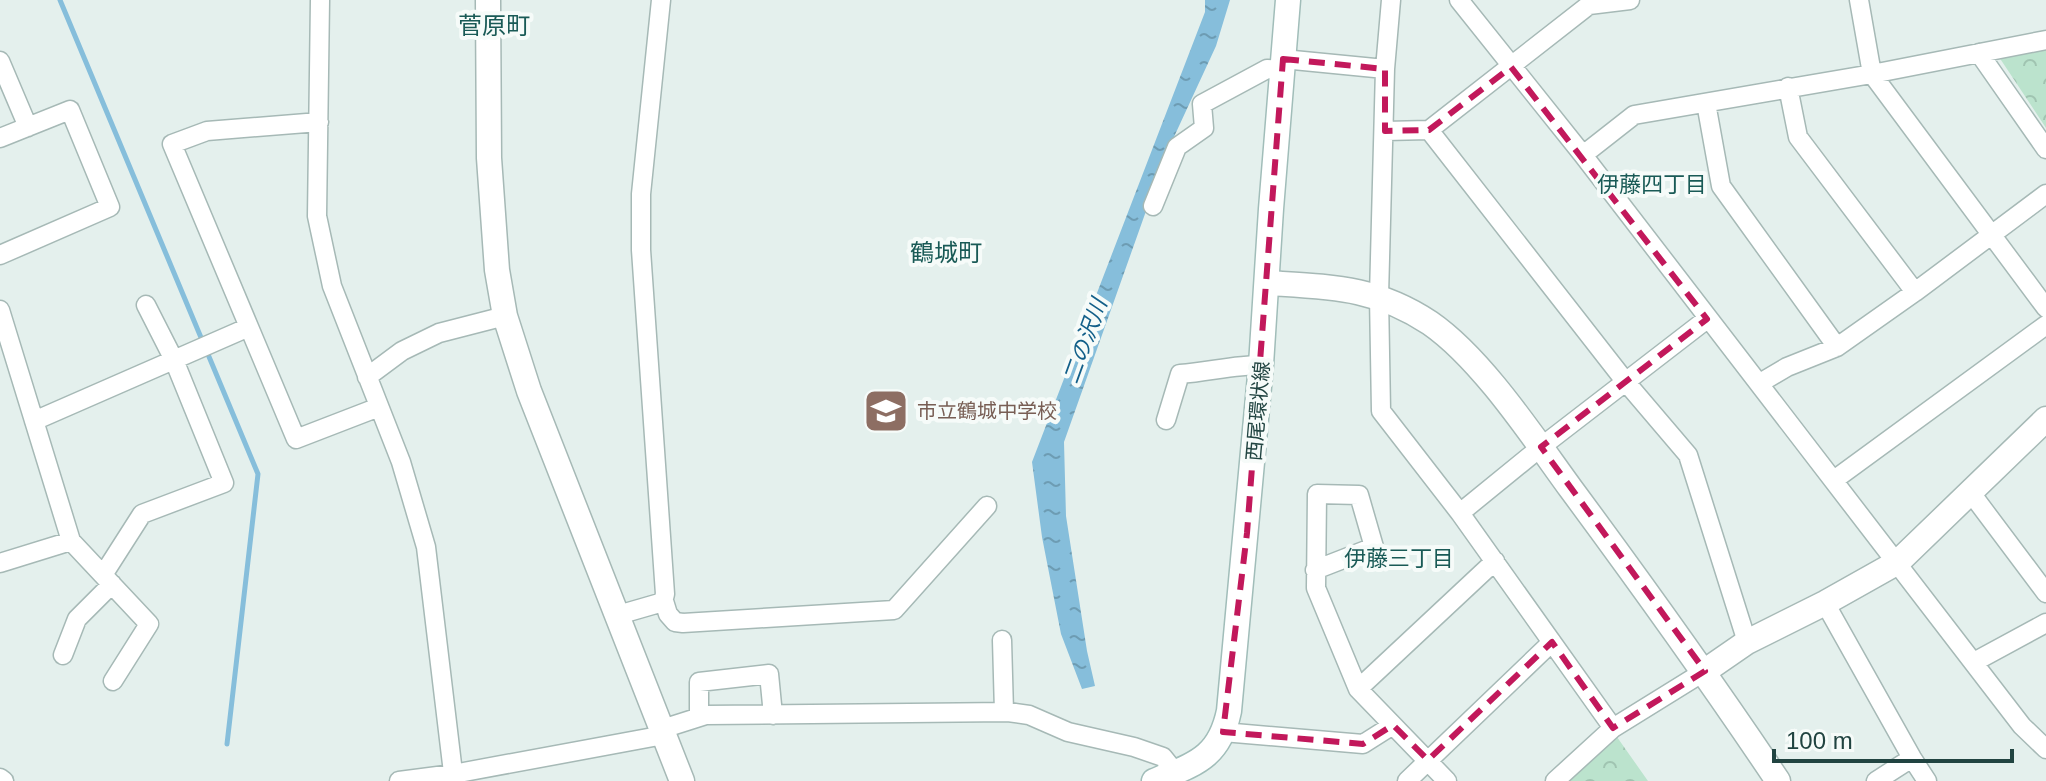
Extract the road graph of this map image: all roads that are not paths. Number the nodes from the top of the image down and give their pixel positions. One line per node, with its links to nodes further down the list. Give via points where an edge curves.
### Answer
1 (320, 0): 18 (street)
2 (488, 0): 35 (street, via 489,158)
3 (661, 0): 62 (street, via 641,194 641,250)
4 (1288, 0): 12 (street, 西尾環状線)
5 (1391, 0): 14 (street)
6 (1459, 0): 13 (street)
7 (1630, 0): 13 (street, via 1589,5)
8 (1859, 0): 15 (street)
9 (2046, 40): 10 (street)
10 (1979, 53): 15 (street); 23 (street)
11 (0, 61): 19 (street)
12 (1282, 64): 14 (street); 26 (street, via 1202,104 1204,128 1177,147); 29 (street, 西尾環状線)
13 (1511, 67): 20 (street); 24 (street)
14 (1385, 69): 21 (street)
15 (1872, 74): 16 (street); 27 (street)
16 (1788, 87): 17 (street); 30 (street, via 1798,137)
17 (1706, 103): 24 (street, via 1634,115); 39 (street, via 1721,186)
18 (319, 122): 38 (street, via 207,131 172,144); 43 (street, via 317,216 332,286)
19 (28, 127): 22 (street); 28 (street, via 70,110 110,207)
20 (1429, 130): 21 (street); 44 (street)
21 (1385, 131): 31 (street)
22 (0, 138)
23 (2046, 149)
24 (1583, 155): 36 (street)
25 (2046, 194): 27 (street)
26 (1153, 206)
27 (1993, 235): 30 (street); 33 (street)
28 (0, 255)
29 (1268, 283): 31 (street, via 1340,287); 42 (street, 西尾環状線)
30 (1915, 292): 39 (street)
31 (1379, 296): 50 (street, via 1456,343); 54 (street, via 1381,411)
32 (146, 305): 40 (street)
33 (2046, 308)
34 (0, 310): 41 (street)
35 (505, 316): 43 (street, via 439,333); 64 (street, via 529,391)
36 (1707, 319): 44 (street); 45 (street)
37 (2046, 325): 51 (street)
38 (249, 327): 40 (street); 46 (street, via 296,439)
39 (1837, 347): 45 (street)
40 (174, 360): 49 (street); 60 (street, via 224,483 142,514)
41 (7, 362): 49 (street)
42 (1261, 365): 48 (street, via 1180,374); 80 (street, 西尾環状線, via 1231,696)
43 (367, 377): 46 (street)
44 (1625, 381): 50 (street); 68 (street, via 1688,455)
45 (1760, 383): 51 (street)
46 (379, 407): 85 (street, via 426,547)
47 (2046, 419): 52 (street)
48 (1166, 420)
49 (34, 421): 55 (street)
50 (1541, 447): 54 (street); 71 (street)
51 (1834, 480): 57 (street)
52 (1971, 493): 57 (street); 61 (street)
53 (987, 506): 62 (street, via 894,610 683,623 668,614)
54 (1460, 513): 56 (street)
55 (71, 541): 58 (street); 60 (street)
56 (1495, 561): 67 (street); 73 (street)
57 (1898, 562): 63 (street); 70 (street)
58 (0, 563)
59 (1315, 570): 59 (street, via 1317,494 1359,495 1374,547); 73 (street, via 1316,588)
60 (107, 580): 69 (street, via 77,619); 72 (street, via 149,624)
61 (2046, 593)
62 (664, 601): 64 (street)
63 (1825, 603): 68 (street); 82 (street)
64 (618, 615): 79 (street)
65 (2046, 623): 70 (street)
66 (1002, 640): 74 (street)
67 (1552, 642): 78 (street); 83 (street)
68 (1747, 642): 71 (street)
69 (63, 655)
70 (1974, 662): 81 (street)
71 (1705, 671): 78 (street); 91 (street)
72 (113, 681)
73 (1358, 689): 77 (street)
74 (1004, 712): 75 (street); 84 (street, via 1163,757)
75 (773, 715): 76 (street); 76 (street, via 769,674 699,682)
76 (699, 717): 79 (street)
77 (1393, 725): 80 (street, via 1363,744); 83 (street)
78 (1613, 728): 90 (street)
79 (663, 732): 85 (street); 87 (street)
80 (1223, 732): 84 (street, via 1206,755)
81 (2046, 749)
82 (1912, 758): 92 (street); 93 (street)
83 (1428, 760): 88 (street); 89 (street)
84 (1164, 776)
85 (453, 777): 86 (street)
86 (399, 781)
87 (682, 781)
88 (1407, 781)
89 (1447, 781)
90 (1555, 781)
91 (1778, 781)
92 (1876, 781)
93 (1927, 781)

